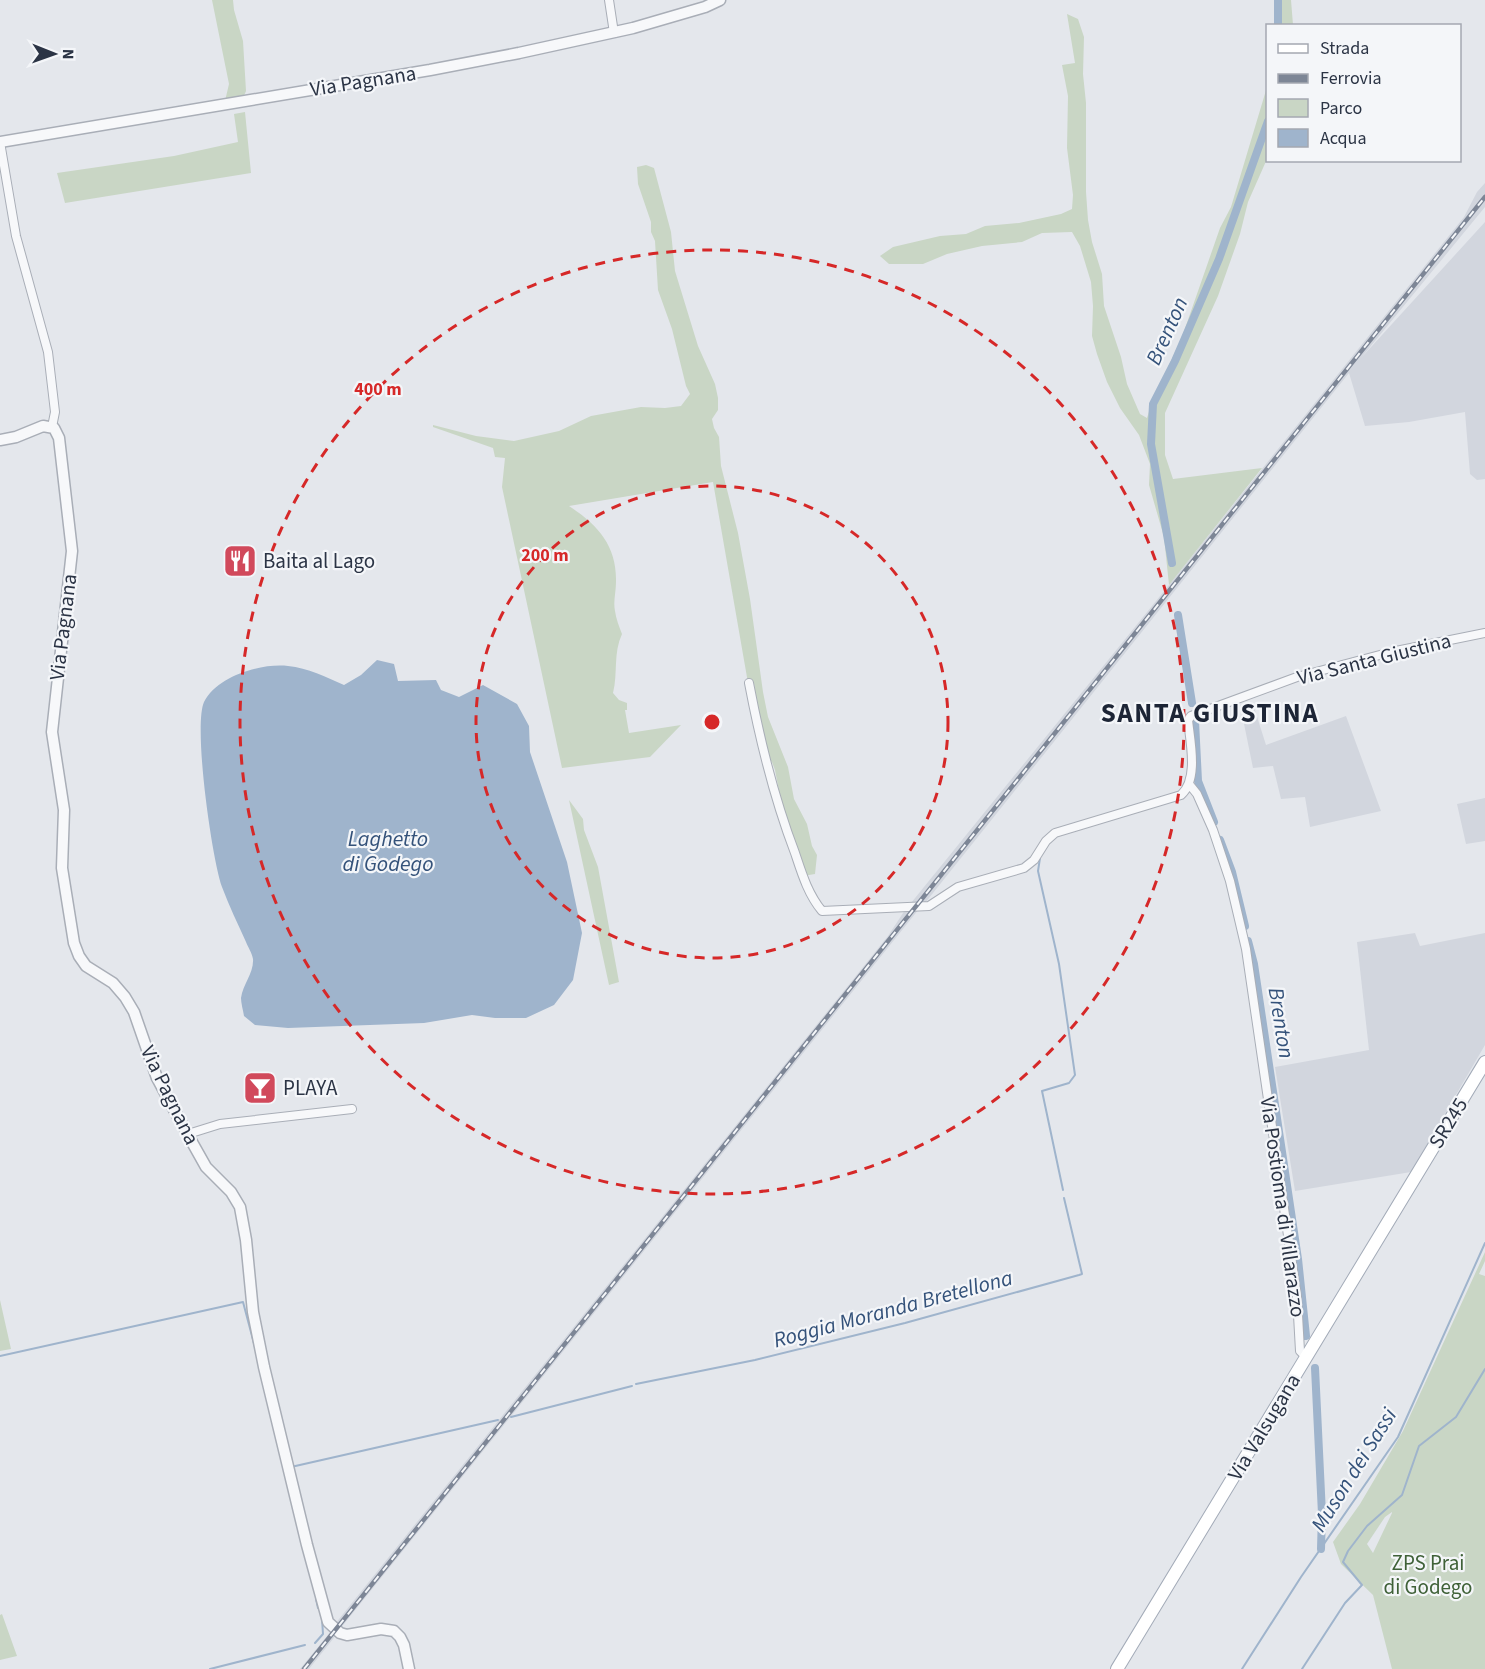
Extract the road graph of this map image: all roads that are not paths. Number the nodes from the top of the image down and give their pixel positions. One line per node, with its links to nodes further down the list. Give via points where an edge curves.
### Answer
1 (609, 0): 3 (street)
2 (720, 0): 3 (street, Via Pagnana)
3 (614, 33): 4 (street, Via Pagnana, via 430,70)
4 (0, 142): 5 (street, Via Pagnana, via 16,236 48,352 55,412)
5 (52, 427): 6 (street, via 43,426); 13 (street, Via Pagnana, via 59,438 72,543 52,722 64,810 62,859 71,928 81,960 113,983 131,1007 157,1078)
6 (0, 440)
7 (1485, 633): 9 (street, Via Santa Giustina, via 1297,677)
8 (749, 683): 10 (street, via 783,823 809,892 822,911 929,906 958,887 1024,868 1055,833 1172,799)
9 (1197, 714): 10 (street, Via Postioma di Villarazzo, via 1188,720)
10 (1192, 788): 15 (street, Via Postioma di Villarazzo, via 1211,824 1226,867 1246,949 1297,1297 1300,1351)
11 (1485, 1062): 14 (main road, SR245 / SR245)
12 (352, 1109): 13 (street, via 220,1124)
13 (188, 1134): 16 (street, Via Pagnana, via 206,1167 240,1207 253,1312 328,1622 347,1635 381,1629 394,1631 404,1645)
14 (1411, 1184): 15 (main road, Via Valsugana / SR245)
15 (1306, 1357): 17 (main road, Via Valsugana / SR245)
16 (409, 1669)
17 (1117, 1669)

